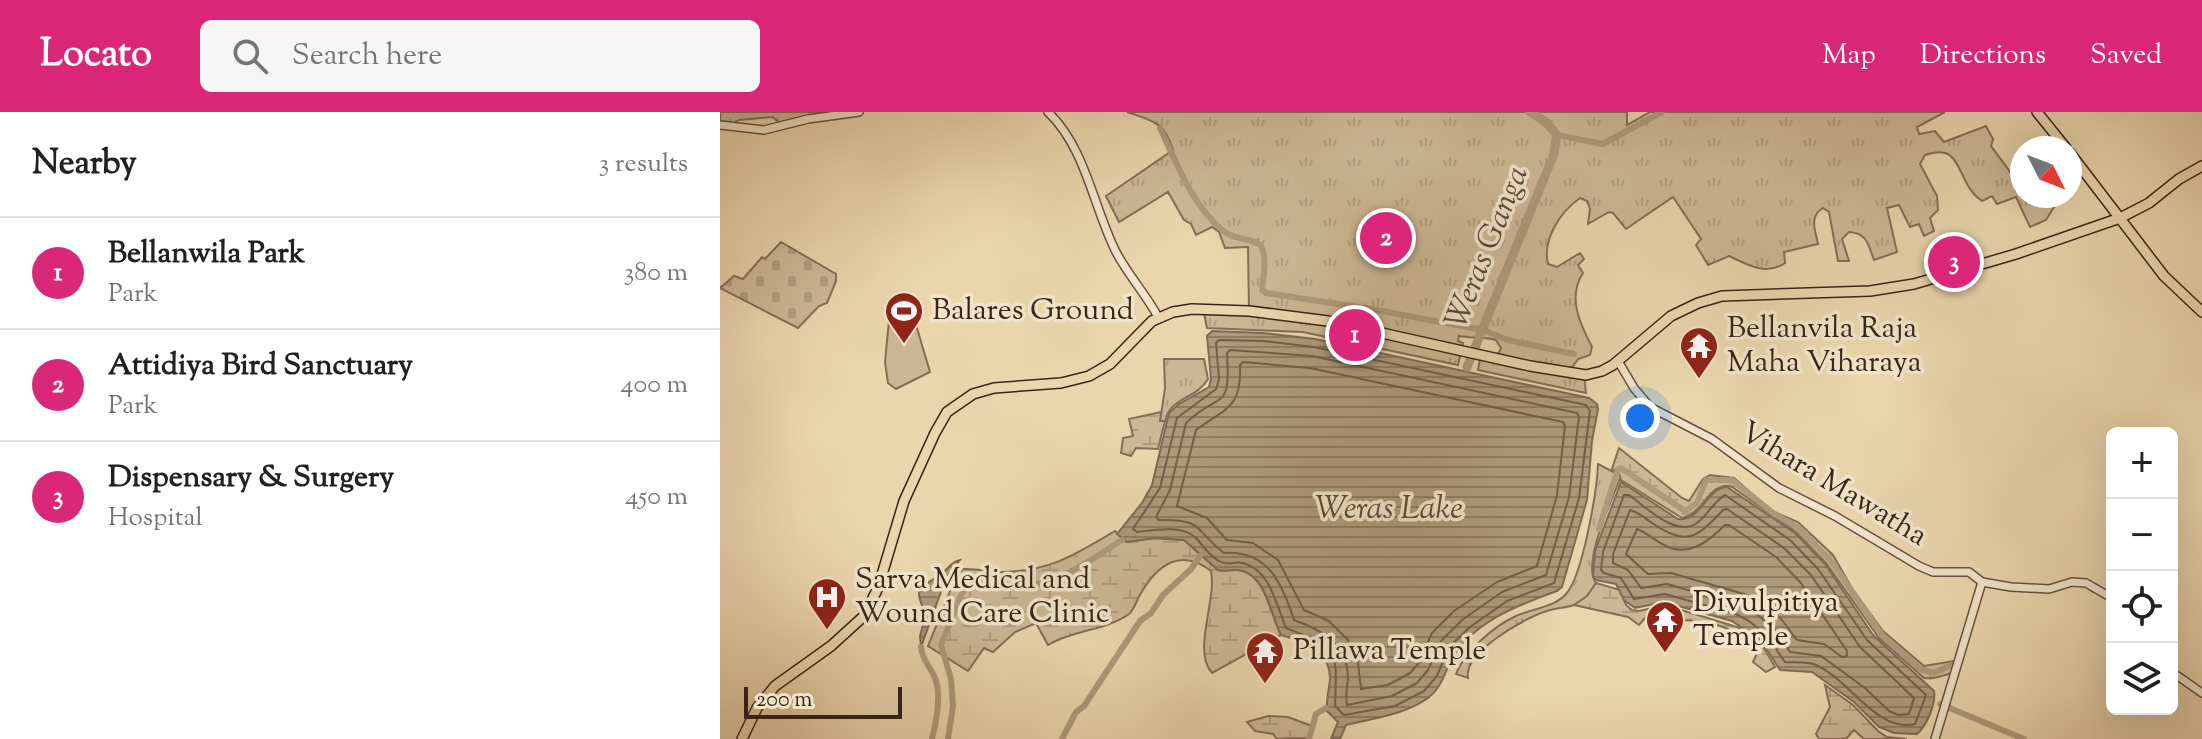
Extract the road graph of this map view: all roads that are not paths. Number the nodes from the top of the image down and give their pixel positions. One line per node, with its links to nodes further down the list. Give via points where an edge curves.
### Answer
1 (859, 112): 4 (street, via 764,130)
2 (1048, 112): 10 (street, via 1072,146 1121,260)
3 (2037, 112): 5 (main road)
4 (720, 125)
5 (2057, 136)
6 (2202, 166): 8 (main road)
7 (2082, 168): 8 (main road)
8 (2120, 218): 9 (main road, via 2164,276); 11 (main road, via 1901,287 1722,296 1666,319)
9 (2202, 312)
10 (1158, 317): 11 (main road, via 1203,308 1275,313 1577,374 1602,371); 16 (main road, via 1110,364 1089,376 986,389 947,412 904,501 878,588 864,616 766,696)
11 (1618, 361): 12 (street, Vihara Mawatha, via 1650,407 1707,436 1779,488 1919,566 1933,572 1969,572)
12 (1982, 582): 13 (street, Vihara Mawatha, via 2049,589 2086,583); 17 (street)
13 (2106, 595)
14 (2178, 676): 15 (street)
15 (2202, 693)
16 (742, 739)
17 (1935, 739)

